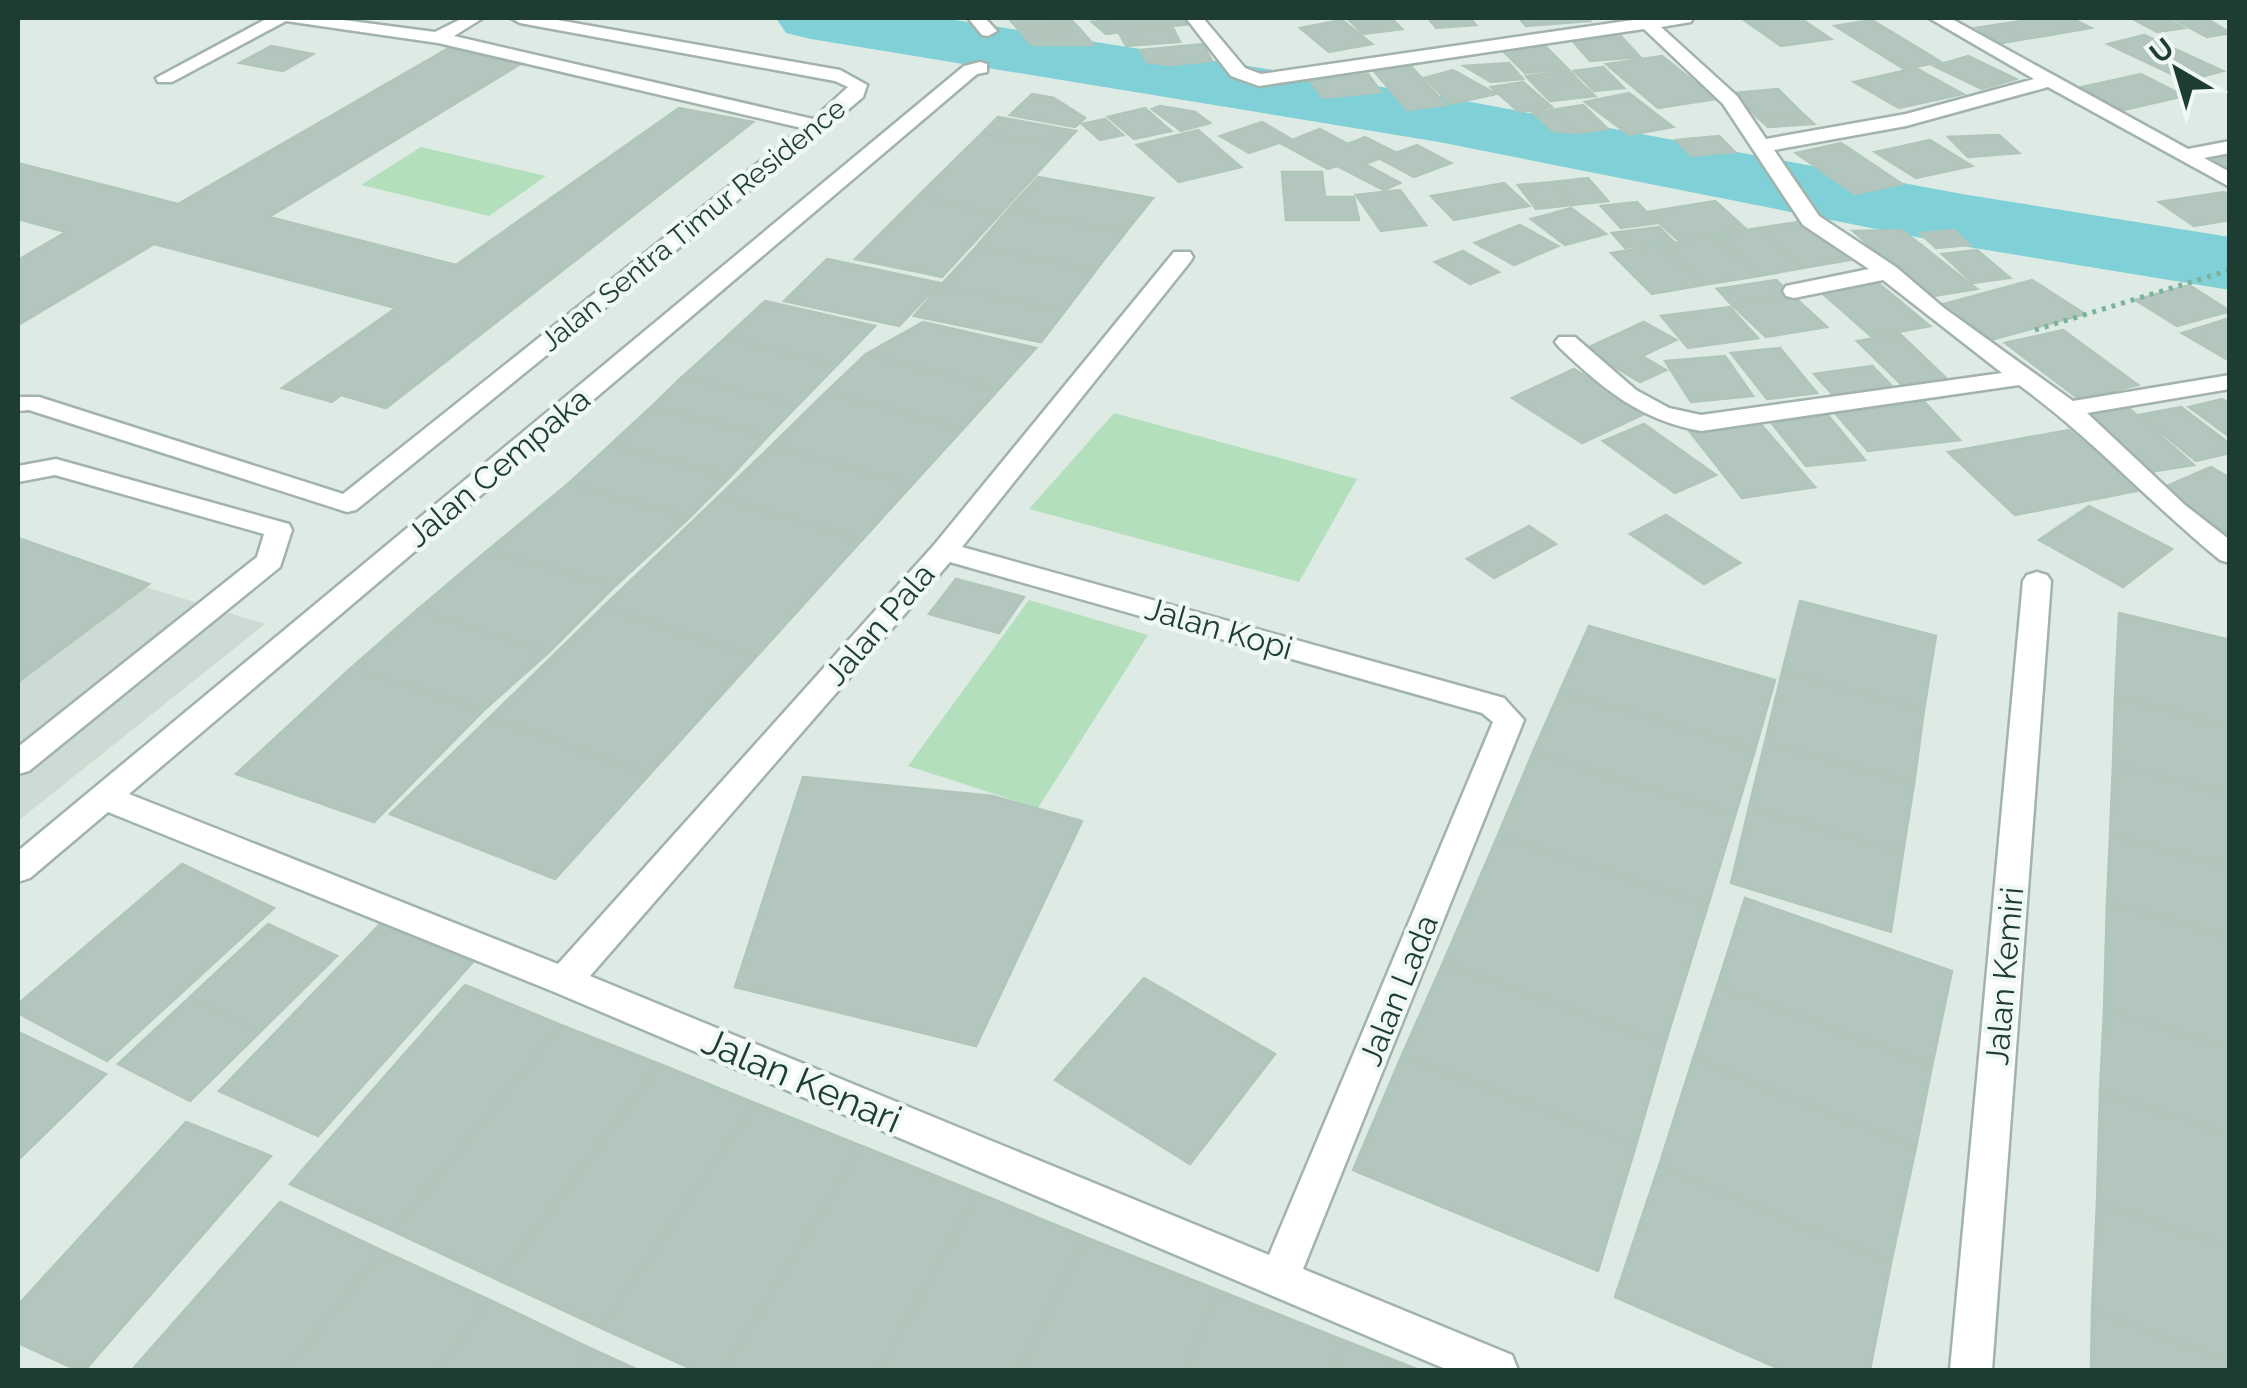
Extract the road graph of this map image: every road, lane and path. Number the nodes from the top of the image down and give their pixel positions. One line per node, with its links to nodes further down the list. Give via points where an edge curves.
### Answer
1 (280, 18): 14 (street)
2 (293, 18): 11 (street)
3 (393, 18): 11 (street)
4 (475, 18): 12 (street)
5 (520, 18): 16 (street, Jalan Sentra Timur Residence, via 840,76 858,85)
6 (1194, 18): 9 (street, via 1238,72 1259,80)
7 (1685, 18): 10 (street)
8 (1938, 18): 15 (street)
9 (1610, 22): 10 (street)
10 (1647, 23): 17 (street, via 1730,100)
11 (372, 29): 12 (street)
12 (438, 38): 16 (street)
13 (980, 68): 37 (street, Jalan Cempaka)
14 (165, 78)
15 (2052, 80): 17 (street, via 1880,128); 19 (street)
16 (817, 126): 29 (street, Jalan Sentra Timur Residence, via 347,504 30,402)
17 (1759, 146): 23 (street, via 1810,220)
18 (2230, 147): 19 (street)
19 (2184, 156): 20 (street)
20 (2230, 181)
21 (1182, 257): 32 (street, Jalan Pala)
22 (2230, 270): 26 (path)
23 (1888, 272): 24 (street); 26 (street)
24 (1794, 291)
25 (1567, 342): 27 (street, via 1638,403 1668,419 1701,423)
26 (1986, 345): 27 (street)
27 (2022, 376): 30 (street)
28 (2230, 382): 30 (street)
29 (18, 404)
30 (2068, 408): 33 (street)
31 (18, 474): 36 (street, via 56,466 279,530 270,561)
32 (944, 551): 35 (street, Jalan Kopi); 39 (street, Jalan Pala)
33 (2230, 554)
34 (2037, 581): 42 (street, Jalan Kemiri)
35 (1493, 706): 40 (street, Jalan Lada, via 1509,720)
36 (18, 763)
37 (104, 797): 38 (street, Jalan Cempaka); 39 (street, Jalan Kenari)
38 (18, 868)
39 (564, 981): 40 (street, Jalan Kenari)
40 (1279, 1279): 41 (street, Jalan Kenari)
41 (1497, 1370)
42 (1971, 1370)

